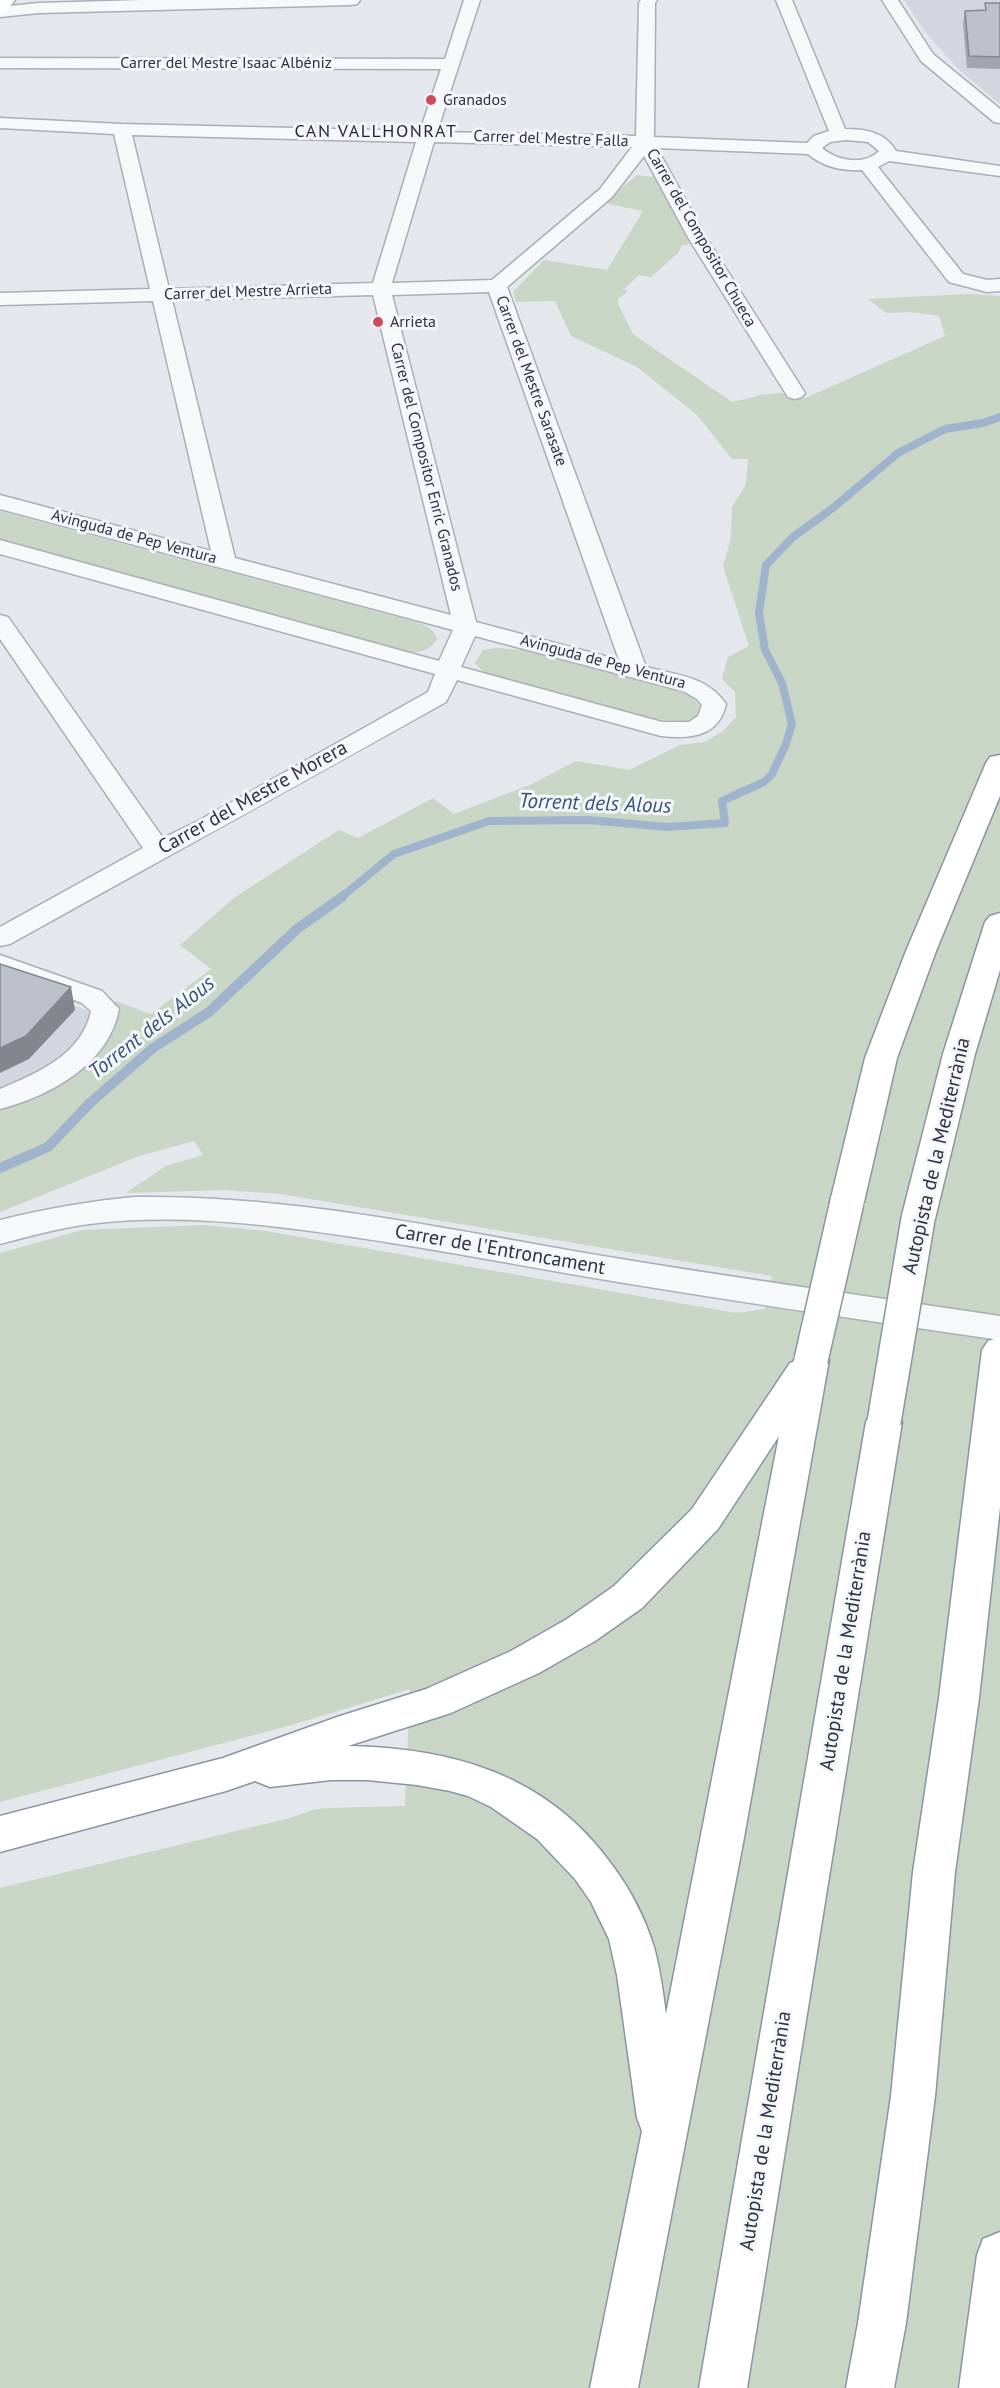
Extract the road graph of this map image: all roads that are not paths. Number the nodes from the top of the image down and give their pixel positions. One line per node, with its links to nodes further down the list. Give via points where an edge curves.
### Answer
1 (6, 0): 7 (main road)
2 (351, 0): 7 (street)
3 (472, 0): 9 (street)
4 (650, 0): 15 (street, Carrer del Compositor Chueca)
5 (784, 0): 14 (street)
6 (894, 7): 10 (street, via 927,57)
7 (0, 10)
8 (0, 63): 9 (street, Carrer del Mestre Isaac Albéniz)
9 (452, 64): 13 (street)
10 (1000, 118)
11 (0, 123): 12 (street, Carrer del Mestre Falla)
12 (122, 129): 13 (street, Carrer del Mestre Falla); 23 (street)
13 (427, 135): 15 (street, Carrer del Mestre Falla); 22 (street)
14 (839, 135): 16 (street, via 820,140); 17 (street, via 879,140 886,145)
15 (645, 142): 16 (street, Carrer del Mestre Falla); 21 (street, Carrer del Mestre Sarasate, via 606,193); 25 (street, Carrer del Compositor Chueca, via 698,239)
16 (813, 149): 18 (street, via 827,160)
17 (887, 155): 18 (street); 19 (street)
18 (866, 164): 20 (street, via 956,279)
19 (1000, 171)
20 (1000, 285)
21 (497, 286): 22 (street, Carrer del Mestre Arrieta); 32 (street, Carrer del Mestre Sarasate)
22 (381, 288): 23 (street, Carrer del Mestre Arrieta); 30 (street, Carrer del Compositor Enric Granados)
23 (162, 294): 24 (street, Carrer del Mestre Arrieta); 28 (street)
24 (0, 299)
25 (795, 393)
26 (0, 502): 28 (street, Avinguda de Pep Ventura)
27 (0, 547): 31 (street, Avinguda de Pep Ventura)
28 (224, 560): 30 (street, Avinguda de Pep Ventura)
29 (0, 622): 34 (street)
30 (465, 625): 31 (street, Carrer del Mestre Morera, via 463,640); 32 (street, Avinguda de Pep Ventura)
31 (449, 670): 32 (street, Avinguda de Pep Ventura, via 662,729 692,729 707,724 713,716 714,704 706,694); 34 (street, Carrer del Mestre Morera, via 437,697)
32 (635, 670)
33 (1000, 763): 42 (main road, bridge, via 881,1058 810,1360)
34 (160, 849): 36 (street, Carrer del Mestre Morera)
35 (1000, 922): 48 (main road, Autopista de la Mediterrània, bridge, via 959,1054 918,1219)
36 (0, 938)
37 (0, 963): 38 (street, via 92,997 105,1009 100,1032 87,1049 40,1083)
38 (0, 1100)
39 (0, 1232): 40 (street, Carrer de l'Entroncament, via 66,1215 114,1209 235,1209 710,1286)
40 (1000, 1328)
41 (1000, 1350): 49 (main road, via 934,1872 913,2096)
42 (785, 1414): 43 (main road, via 705,1519 628,1597 581,1630 525,1662 437,1702); 45 (main road, via 722,1844)
43 (226, 1774): 44 (main road); 45 (main road, via 349,1763 444,1773 480,1783 514,1800 556,1830 595,1871 630,1940 638,1970)
44 (0, 1834)
45 (663, 2150): 47 (main road)
46 (1000, 2255): 50 (main road)
47 (614, 2388)
48 (723, 2388)
49 (870, 2388)
50 (983, 2388)

